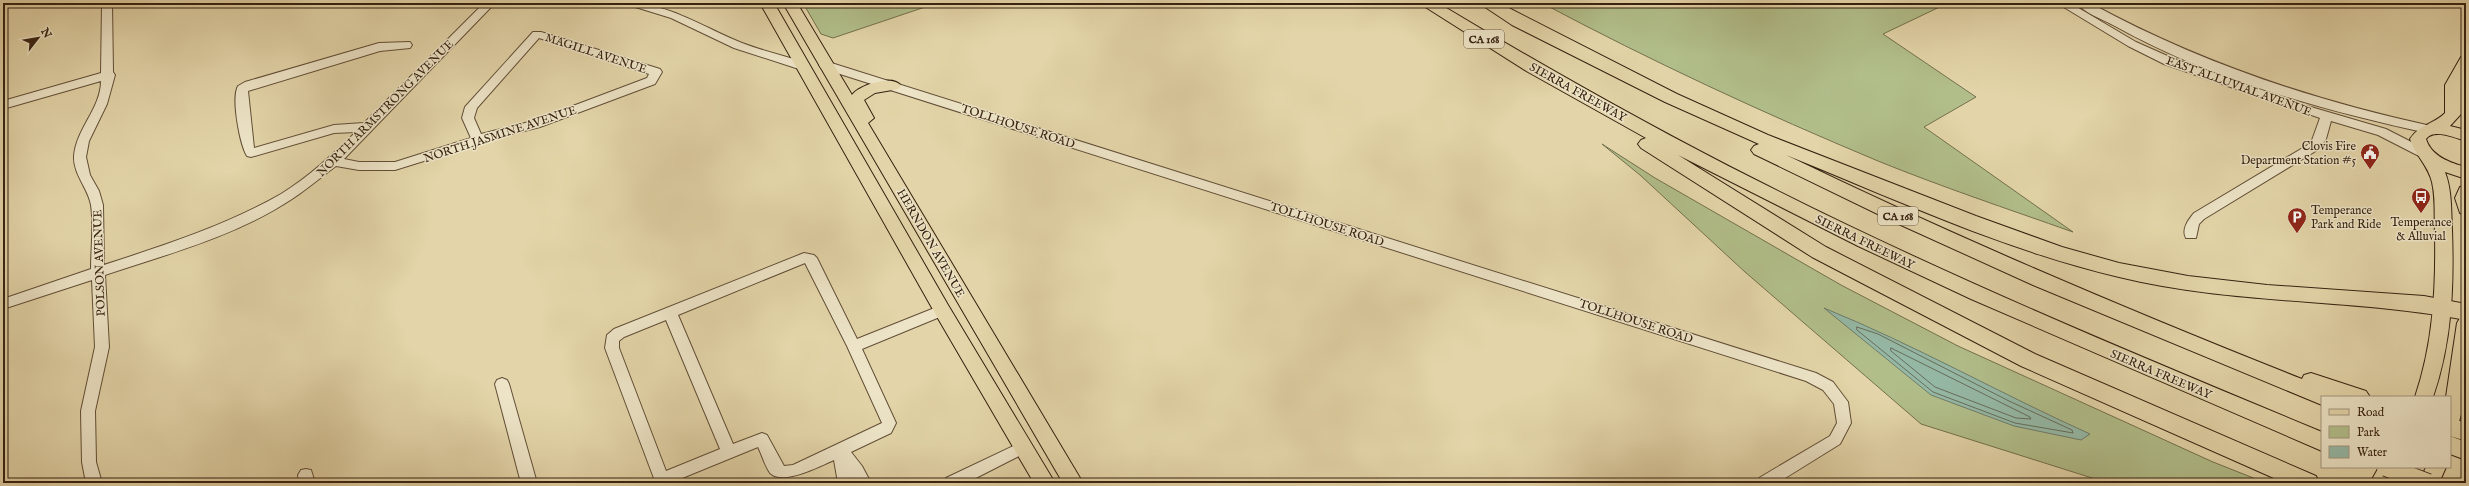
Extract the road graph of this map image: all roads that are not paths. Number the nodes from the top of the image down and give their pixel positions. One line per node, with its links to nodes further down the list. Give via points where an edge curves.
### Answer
1 (107, 3): 18 (street, POLSON AVENUE)
2 (490, 3): 23 (street, NORTH ARMSTRONG AVENUE)
3 (634, 3): 15 (street, via 675,16 738,45)
4 (767, 3): 15 (main road, HERNDON AVENUE)
5 (780, 3): 14 (main road, via 811,58)
6 (790, 3): 14 (main road, HERNDON AVENUE)
7 (1427, 3): 17 (highway, SIERRA FREEWAY / CA 168)
8 (1487, 3): 11 (highway, CA 168)
9 (2062, 3): 22 (street, EAST ALLUVIAL AVENUE, via 2132,44 2168,61)
10 (2082, 3): 24 (street, EAST ALLUVIAL AVENUE, via 2137,34 2209,67 2379,120)
11 (1508, 15): 36 (highway, via 1671,98 1762,139 1969,221 2058,253 2119,270 2188,283); 41 (highway, CA 168, via 1643,91 1803,172 1935,233)
12 (406, 45): 23 (street, via 379,47 249,85 242,90 247,147 251,153 334,129)
13 (2466, 60): 24 (main road, via 2453,85 2453,114 2443,124)
14 (825, 65): 19 (street, TOLLHOUSE ROAD); 26 (main road, HERNDON AVENUE)
15 (802, 66): 20 (main road, HERNDON AVENUE)
16 (656, 72): 27 (street, NORTH JASMINE AVENUE, via 651,81 577,110); 27 (street, MAGILL AVENUE, via 537,34 471,107 468,118)
17 (1541, 72): 51 (highway, SIERRA FREEWAY / CA 168, via 1716,168 1915,266 2034,320); 69 (highway, via 1616,124 1819,252 2028,360)
18 (109, 75): 21 (street); 34 (street, POLSON AVENUE, via 101,104 83,141 80,157 84,175 97,205)
19 (893, 86): 26 (main road, via 872,89 858,96 856,101 872,127); 68 (street, TOLLHOUSE ROAD, via 1811,377 1828,386 1841,402 1844,423 1835,440)
20 (816, 92): 26 (main road, via 830,91 857,132); 37 (main road, HERNDON AVENUE, via 896,226)
21 (3, 105)
22 (2326, 117): 28 (street, EAST ALLUVIAL AVENUE, via 2382,132); 33 (street, via 2320,139 2315,146 2199,216 2193,223)
23 (368, 127): 29 (street, NORTH ARMSTRONG AVENUE)
24 (2431, 130): 25 (main road, via 2444,130); 28 (main road, via 2419,137 2418,142)
25 (2466, 136)
26 (868, 138): 50 (main road, HERNDON AVENUE)
27 (478, 140): 29 (street, NORTH JASMINE AVENUE, via 395,166 359,166)
28 (2423, 153): 30 (main road); 36 (main road, via 2436,169 2439,180 2444,240)
29 (334, 161): 34 (street, NORTH ARMSTRONG AVENUE, via 287,196 236,223 192,241)
30 (2466, 173)
31 (2466, 191): 32 (main road, via 2463,198)
32 (2466, 210)
33 (2191, 235)
34 (98, 272): 35 (street, NORTH ARMSTRONG AVENUE); 60 (street, POLSON AVENUE, via 102,347 88,411 89,462)
35 (3, 304)
36 (2442, 306): 38 (highway); 47 (main road, via 2436,351)
37 (942, 310): 42 (street); 50 (main road, via 991,367 1028,431 1039,436); 53 (main road, HERNDON AVENUE)
38 (2466, 312)
39 (670, 313): 42 (street, via 809,258); 56 (street); 56 (street, via 619,333 612,339 612,348 660,476 673,476)
40 (2466, 323): 48 (main road)
41 (2182, 340): 45 (highway, CA 168); 46 (highway)
42 (854, 346): 54 (street, via 889,423 886,429)
43 (502, 384): 61 (street)
44 (2466, 389): 48 (highway)
45 (2322, 396)
46 (2356, 396)
47 (2424, 396)
48 (2451, 419): 49 (highway)
49 (2466, 432)
50 (1044, 434): 67 (main road, HERNDON AVENUE)
51 (2321, 442)
52 (2451, 445): 55 (highway)
53 (1024, 447): 64 (street); 65 (main road, HERNDON AVENUE); 66 (main road, via 1041,452)
54 (840, 450): 56 (street, via 795,471 782,473 776,469 762,439); 62 (street); 63 (street)
55 (2466, 451)
56 (729, 452)
57 (2389, 468): 71 (highway, bridge)
58 (2389, 468): 70 (main road)
59 (2436, 468): 71 (main road)
60 (94, 483)
61 (529, 483)
62 (846, 483)
63 (863, 483)
64 (951, 483)
65 (1045, 483)
66 (1060, 483)
67 (1074, 483)
68 (1764, 483)
69 (2308, 483)
70 (2380, 483)
71 (2428, 483)

